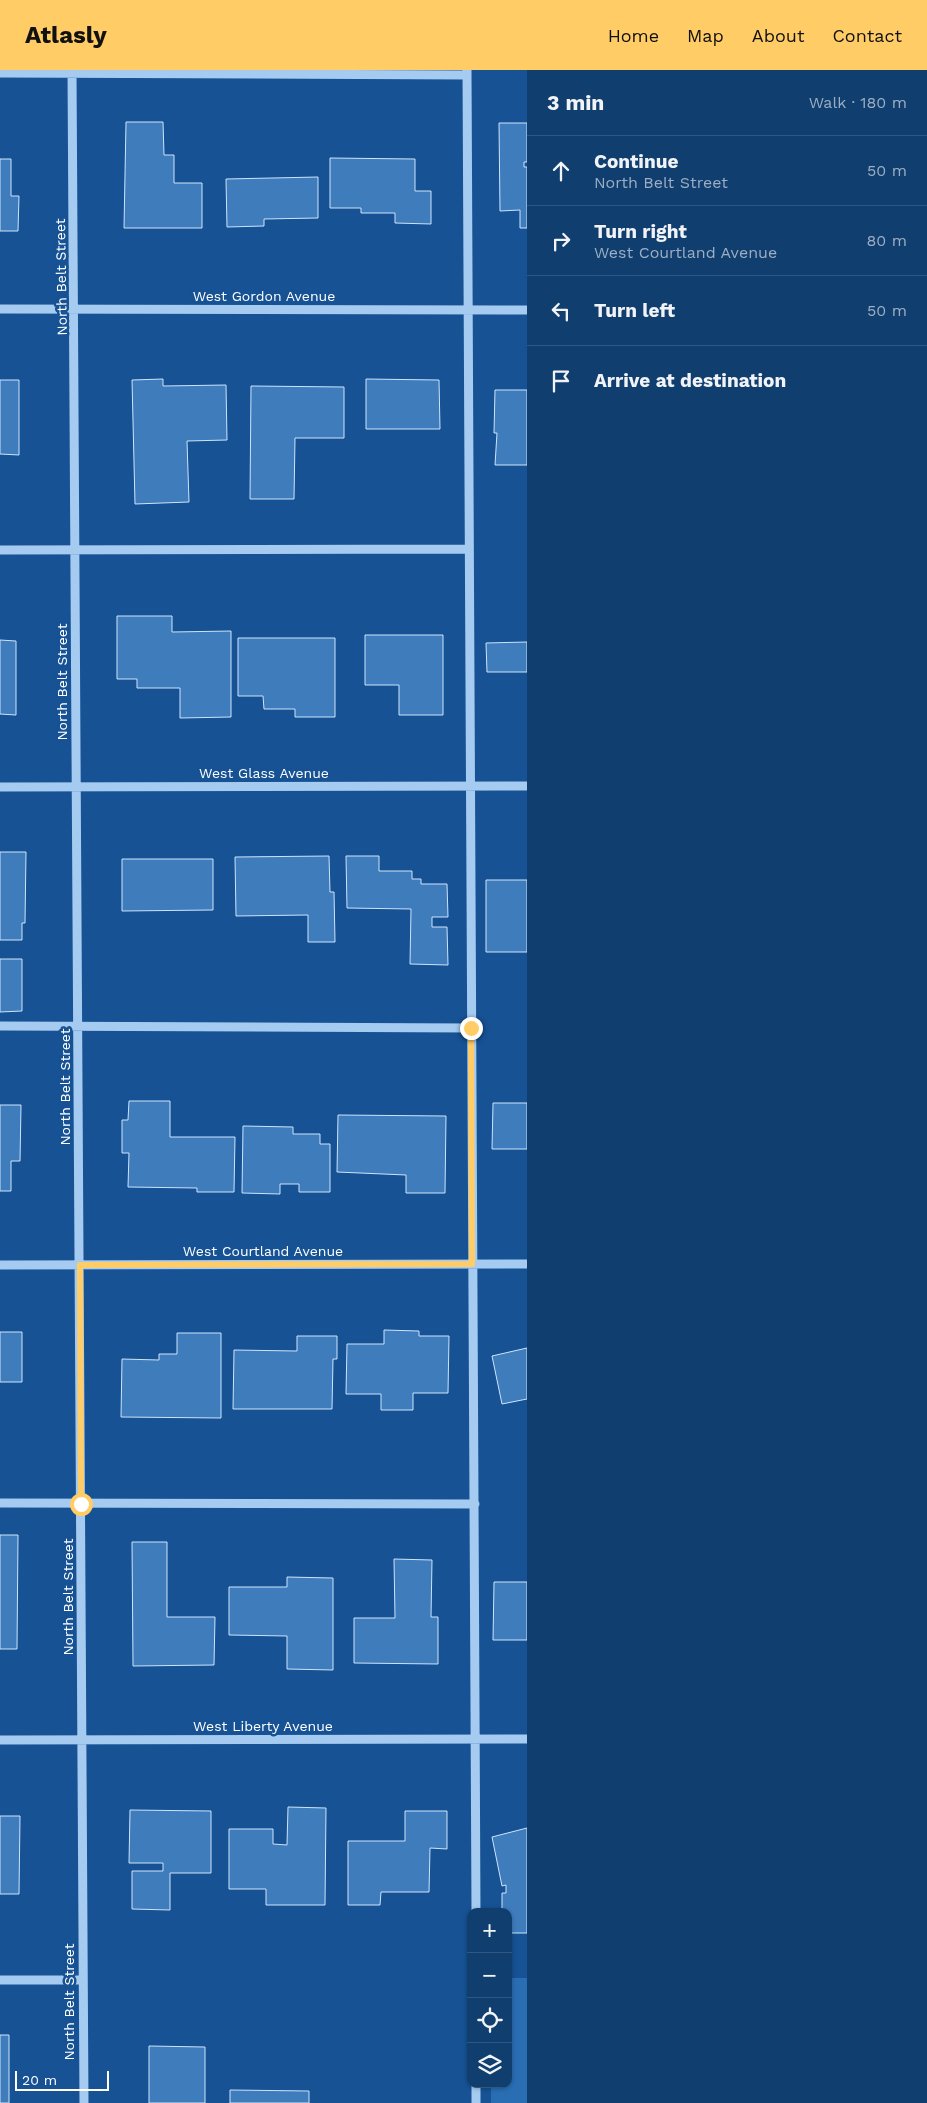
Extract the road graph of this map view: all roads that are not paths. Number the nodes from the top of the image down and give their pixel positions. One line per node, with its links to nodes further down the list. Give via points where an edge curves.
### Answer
1 (72, 72): 2 (street); 3 (street); 5 (street, North Belt Street)
2 (467, 72): 6 (street)
3 (0, 74)
4 (0, 309): 5 (street, West Gordon Avenue)
5 (75, 309): 6 (street, West Gordon Avenue); 10 (street, North Belt Street)
6 (469, 310): 7 (street, West Gordon Avenue); 8 (street)
7 (527, 310)
8 (468, 549): 10 (street); 14 (street)
9 (0, 550): 10 (street)
10 (75, 551): 13 (street, North Belt Street)
11 (527, 786): 14 (street, West Glass Avenue)
12 (0, 787): 13 (street, West Glass Avenue)
13 (76, 787): 14 (street, West Glass Avenue); 16 (street, North Belt Street)
14 (470, 787): 17 (street)
15 (0, 1026): 16 (street)
16 (78, 1026): 17 (street); 21 (street, North Belt Street)
17 (471, 1028): 18 (street)
18 (472, 1264): 19 (street, West Courtland Avenue); 21 (street, West Courtland Avenue); 24 (street)
19 (527, 1264)
20 (0, 1265): 21 (street, West Courtland Avenue)
21 (80, 1265): 23 (street, North Belt Street)
22 (0, 1503): 23 (street)
23 (81, 1504): 24 (street); 28 (street, North Belt Street)
24 (475, 1504): 25 (street)
25 (476, 1739): 26 (street, West Liberty Avenue); 28 (street, West Liberty Avenue); 29 (street)
26 (527, 1739)
27 (0, 1740): 28 (street, West Liberty Avenue)
28 (82, 1740): 31 (street, North Belt Street)
29 (476, 1908)
30 (0, 1980): 31 (street)
31 (83, 1980): 33 (street, North Belt Street)
32 (476, 2088): 34 (street)
33 (84, 2103)
34 (476, 2103)

